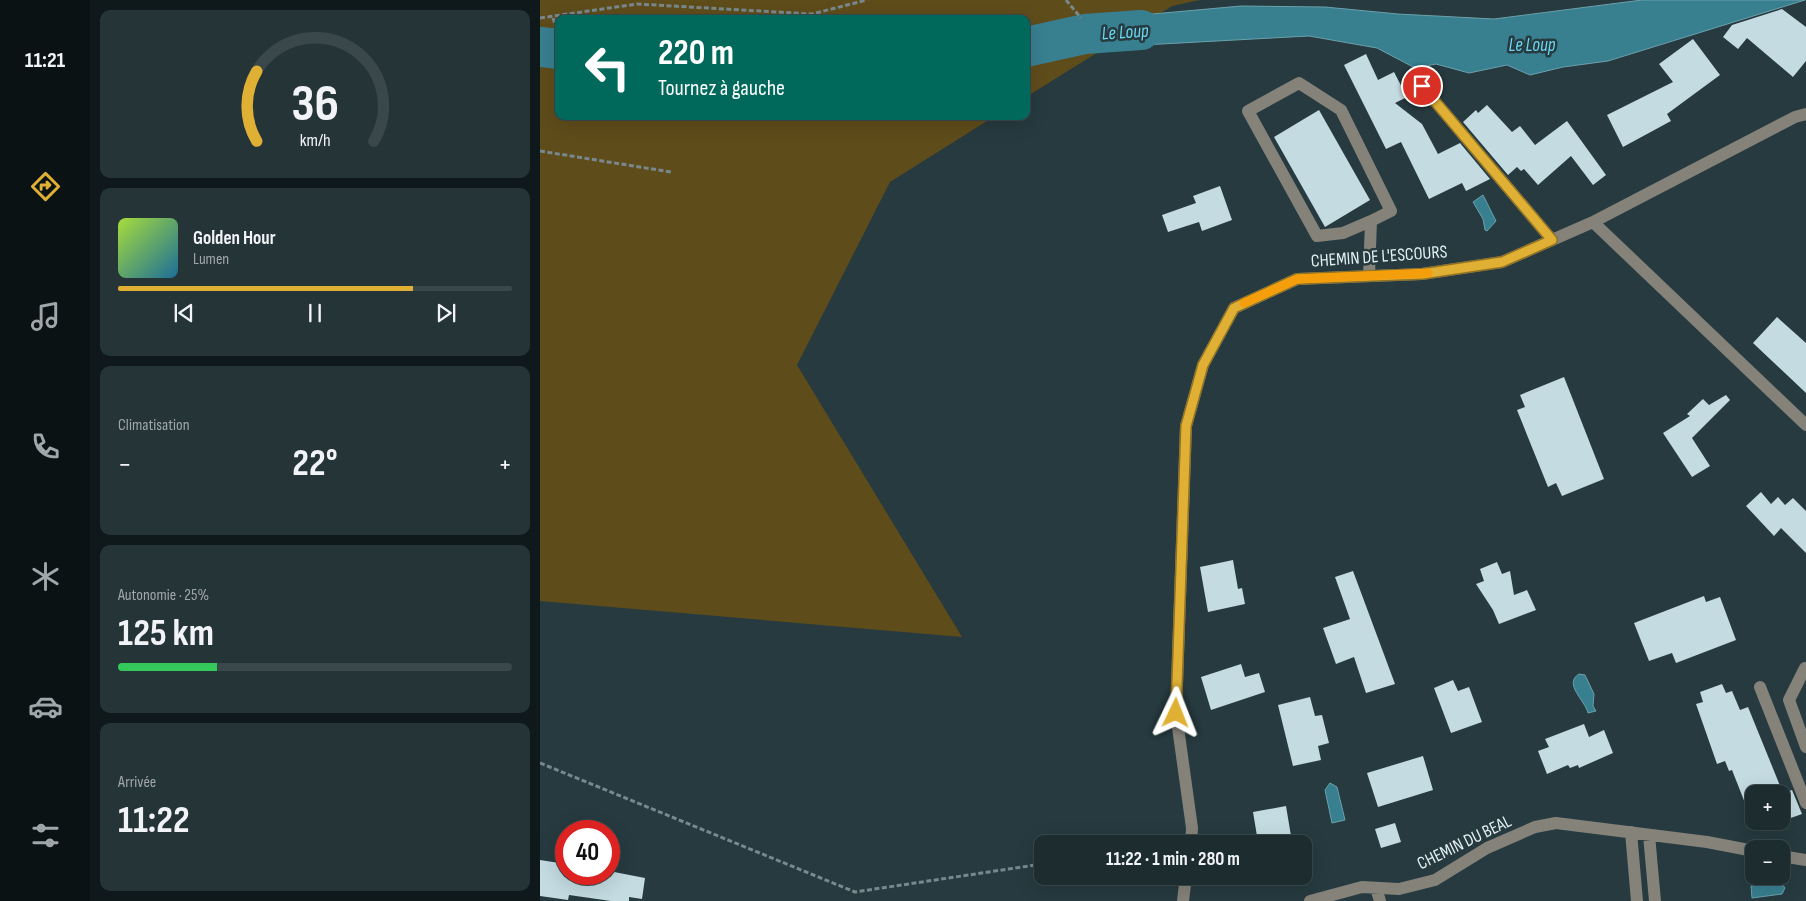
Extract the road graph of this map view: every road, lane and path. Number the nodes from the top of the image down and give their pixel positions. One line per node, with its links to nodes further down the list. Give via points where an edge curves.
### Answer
1 (867, 0): 3 (path)
2 (1066, 0): 7 (path)
3 (812, 14): 4 (path, via 637,4)
4 (571, 15)
5 (540, 18): 6 (path)
6 (553, 18): 8 (path)
7 (1081, 18)
8 (555, 25)
9 (1422, 86): 16 (street)
10 (1801, 115): 11 (street); 15 (street, CHEMIN DE L'ESCOURS)
11 (1806, 124)
12 (540, 151): 13 (path)
13 (672, 172)
14 (1371, 221): 14 (street, via 1391,211 1341,110 1299,83 1248,111 1317,236 1343,233); 17 (street)
15 (1593, 222): 16 (street, CHEMIN DE L'ESCOURS); 18 (street)
16 (1552, 240): 17 (street, CHEMIN DE L'ESCOURS, via 1502,262 1422,274)
17 (1369, 276): 25 (street, CHEMIN DE L'ESCOURS, via 1297,279 1234,308 1203,365 1186,426 1176,713)
18 (1806, 425)
19 (1805, 668): 21 (street, via 1789,700)
20 (1760, 687): 23 (street)
21 (1806, 747)
22 (540, 763): 30 (path, via 855,892)
23 (1806, 803)
24 (1631, 832): 26 (street, CHEMIN DU BEAL); 31 (street, CHEMIN DU BEAL, via 1556,823 1534,827 1487,848 1435,880 1399,889); 34 (street)
25 (1192, 835)
26 (1649, 835): 27 (street, CHEMIN DU BEAL); 35 (street)
27 (1745, 848)
28 (1790, 857): 29 (street)
29 (1806, 860)
30 (1034, 865)
31 (1376, 888): 32 (street, CHEMIN DU BEAL, via 1362,887); 33 (street)
32 (1310, 901)
33 (1380, 901)
34 (1637, 901)
35 (1655, 901)

